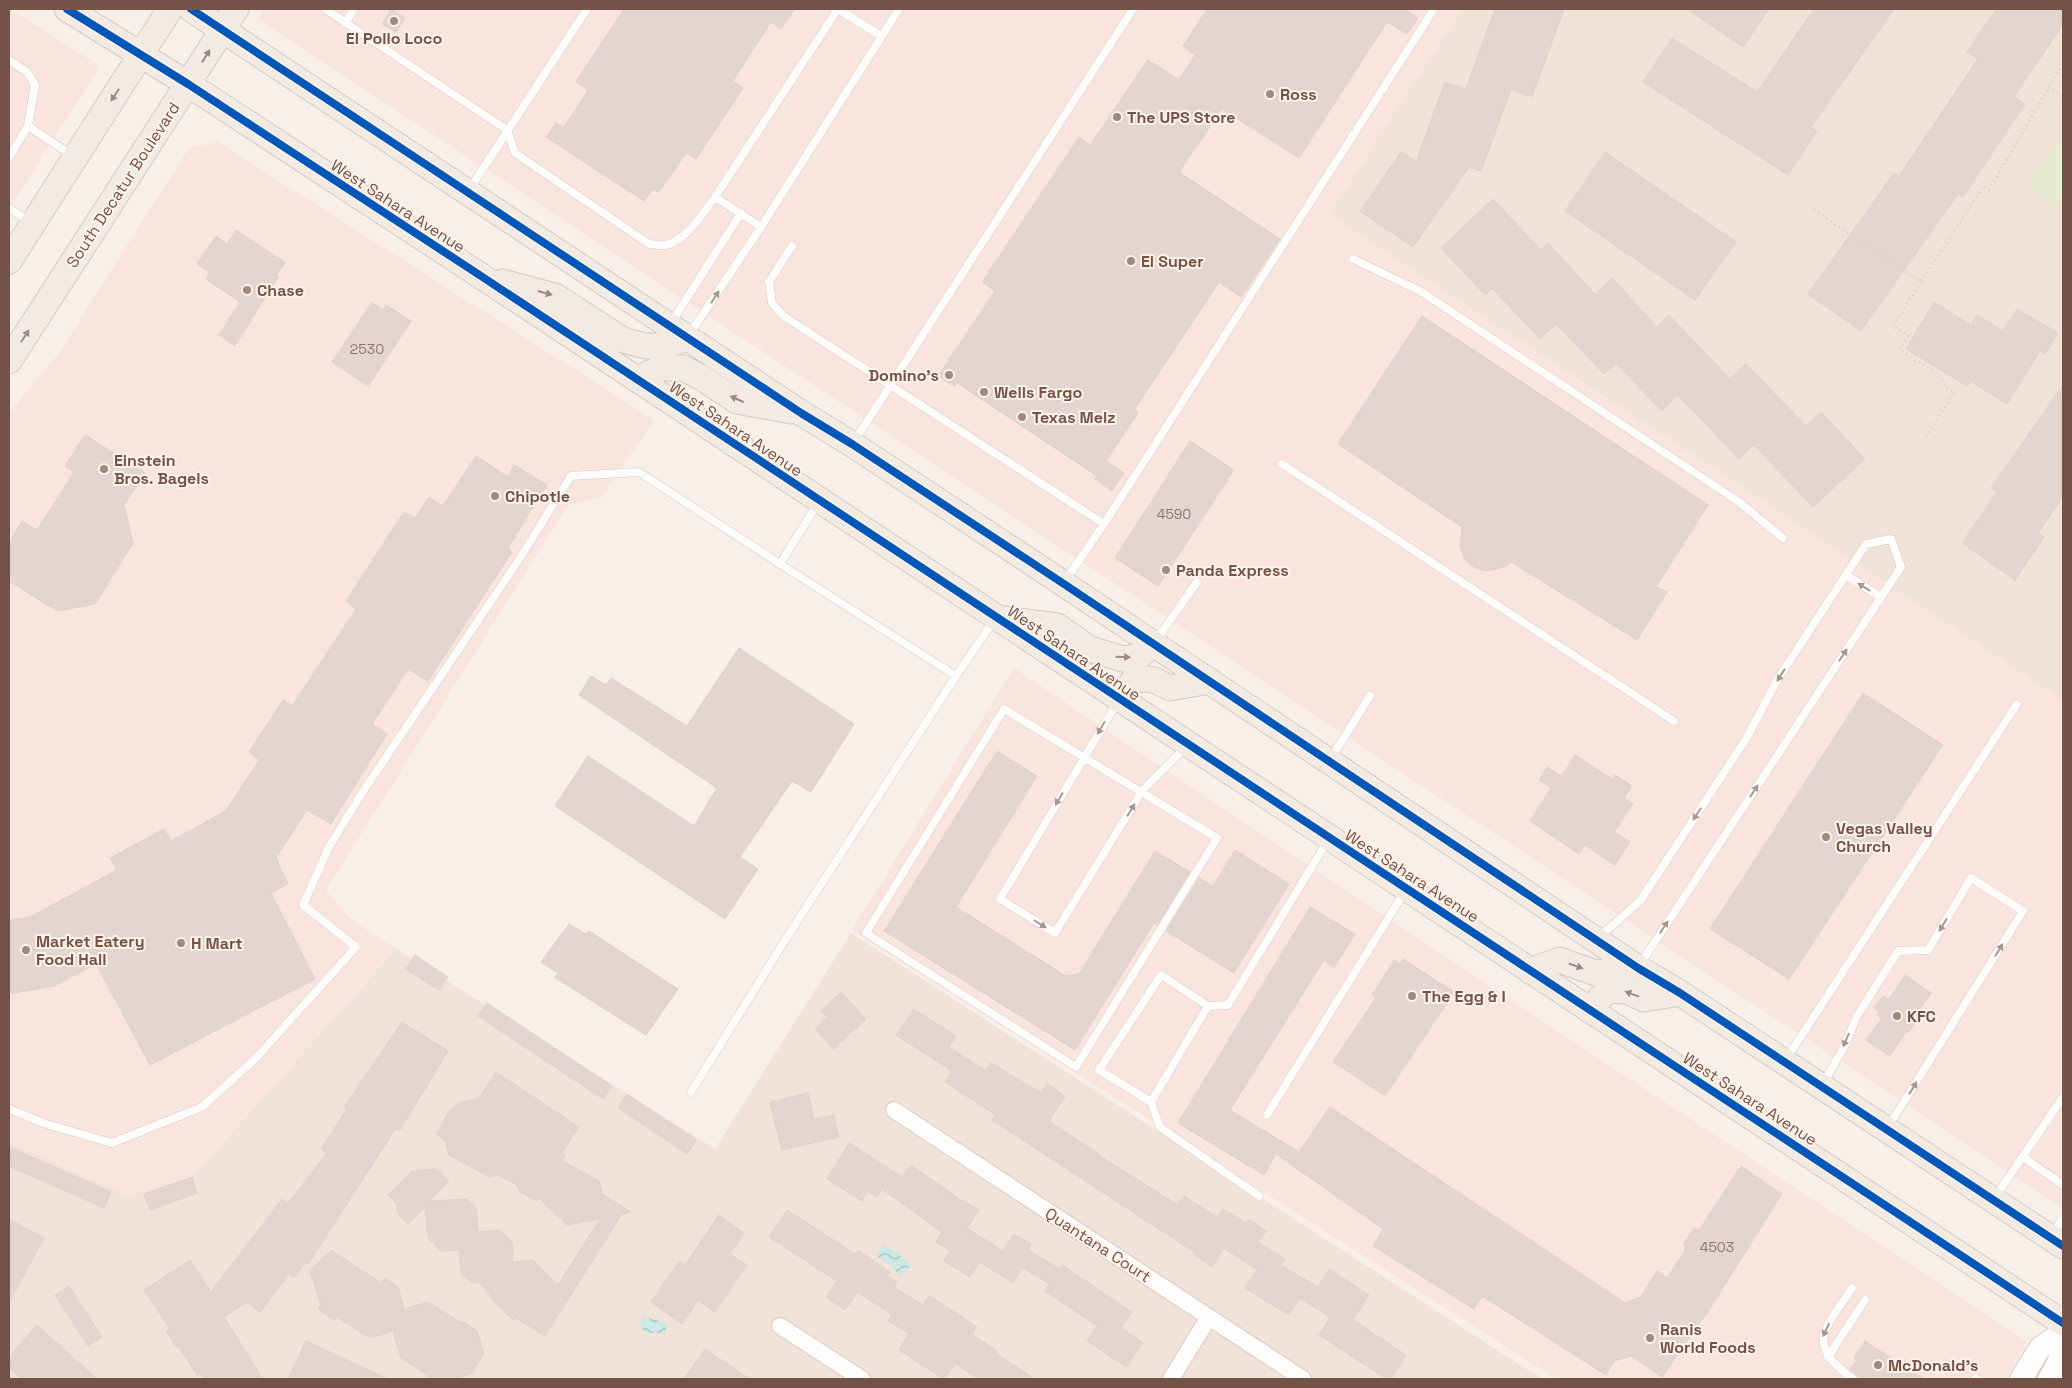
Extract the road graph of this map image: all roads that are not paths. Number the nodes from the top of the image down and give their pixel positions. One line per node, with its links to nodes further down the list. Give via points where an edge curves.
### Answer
1 (68, 9): 14 (main road, West Sahara Avenue)
2 (170, 9): 14 (main road)
3 (191, 9): 11 (main road)
4 (325, 9): 12 (lane)
5 (354, 9): 12 (lane)
6 (586, 9): 18 (lane)
7 (838, 9): 13 (lane); 22 (lane)
8 (899, 9): 13 (lane)
9 (1133, 9): 34 (lane)
10 (1434, 9): 39 (lane)
11 (229, 19): 16 (main road, South Decatur Boulevard, one-way to 11); 21 (main road)
12 (345, 23): 18 (lane)
13 (881, 36): 26 (lane)
14 (141, 54): 16 (main road, West Sahara Avenue); 20 (main road, one-way to 20)
15 (9, 60): 17 (lane, via 27,72 36,85)
16 (188, 84): 30 (main road, West Sahara Avenue); 32 (main road, South Decatur Boulevard, one-way to 16)
17 (28, 126): 19 (lane); 20 (lane)
18 (508, 130): 21 (lane); 22 (lane, via 516,153 649,244 666,245 680,237)
19 (9, 157)
20 (75, 157): 25 (main road)
21 (468, 192): 31 (main road)
22 (715, 197): 24 (lane)
23 (9, 208): 25 (lane)
24 (741, 213): 26 (lane); 31 (lane)
25 (32, 224): 29 (main road)
26 (761, 227): 31 (lane, one-way to 26)
27 (792, 246): 34 (lane, via 769,282 772,303 782,315)
28 (1353, 259): 40 (lane, via 1420,291 1739,502)
29 (9, 261)
30 (481, 276): 31 (main road, one-way to 31, via 554,296 623,340 645,346 666,345); 33 (main road, West Sahara Avenue)
31 (679, 331): 35 (main road)
32 (9, 361)
33 (636, 379): 35 (main road, one-way to 33, via 737,401 684,368 662,368); 38 (main road, West Sahara Avenue)
34 (890, 385): 36 (lane); 39 (lane)
35 (801, 413): 36 (main road)
36 (852, 444): 44 (main road)
37 (1282, 464): 53 (lane)
38 (820, 501): 41 (lane); 46 (main road, West Sahara Avenue)
39 (1104, 524): 44 (lane)
40 (1783, 538)
41 (780, 564): 48 (lane); 71 (lane, via 639,472 571,476 329,847 303,905 356,947 256,1058 202,1107 112,1143 46,1124)
42 (1847, 576): 45 (lane, one-way to 42); 45 (lane, via 1866,544 1892,539 1901,567); 60 (lane, one-way to 60, via 1779,677 1746,739 1640,901)
43 (1197, 582): 47 (lane)
44 (1064, 584): 47 (main road)
45 (1881, 597): 61 (lane, one-way to 45)
46 (996, 618): 47 (main road, one-way to 47, via 1057,626 1090,649 1123,659 1138,656); 48 (lane); 51 (main road, West Sahara Avenue)
47 (1154, 644): 49 (main road)
48 (956, 676): 68 (lane)
49 (1210, 681): 51 (main road, via 1170,688 1154,680 1135,678); 56 (main road)
50 (1370, 696): 56 (lane)
51 (1119, 700): 54 (main road, West Sahara Avenue); 55 (lane, one-way to 55)
52 (2017, 704): 66 (lane)
53 (1674, 721)
54 (1188, 745): 57 (lane); 58 (main road, West Sahara Avenue)
55 (1084, 757): 57 (lane); 57 (lane, one-way to 57, via 1000,899 1055,934); 57 (lane, via 1004,709 866,932 1076,1067 1218,838)
56 (1329, 760): 60 (main road)
57 (1142, 791)
58 (1329, 838): 59 (main road, West Sahara Avenue); 64 (lane, via 1228,1005)
59 (1406, 889): 62 (main road, West Sahara Avenue); 73 (lane)
60 (1597, 939): 61 (main road)
61 (1638, 968): 62 (main road, one-way to 61, via 1559,960 1596,973); 63 (main road)
62 (1530, 970): 65 (main road, West Sahara Avenue)
63 (1680, 994): 65 (main road, one-way to 65, via 1644,999 1627,992 1608,990); 66 (main road)
64 (1208, 1006): 70 (lane); 70 (lane, via 1161,975 1099,1070)
65 (1589, 1010): 83 (main road, West Sahara Avenue)
66 (1784, 1062): 67 (main road)
67 (1821, 1086): 74 (main road); 74 (lane, one-way to 67, via 2023,912 1971,878 1928,950 1898,952 1857,1016 1845,1045)
68 (691, 1092)
69 (2063, 1096): 75 (lane)
70 (1151, 1102): 77 (lane, via 1160,1127)
71 (9, 1109)
72 (894, 1110): 82 (street, Quantana Court)
73 (1267, 1115)
74 (1887, 1129): 78 (main road)
75 (2022, 1157): 76 (lane); 78 (lane)
76 (2063, 1186)
77 (1259, 1196)
78 (1993, 1200): 79 (main road)
79 (2059, 1234)
80 (1852, 1288): 87 (lane, one-way to 87, via 1824,1332 1822,1341)
81 (1865, 1300): 87 (lane)
82 (1209, 1317): 89 (street); 90 (street, Quantana Court)
83 (2063, 1323)
84 (780, 1326): 88 (street)
85 (2063, 1332): 92 (main road, via 2040,1348)
86 (2063, 1349): 93 (main road)
87 (1828, 1357): 91 (lane)
88 (862, 1379)
89 (1171, 1379)
90 (1303, 1379)
91 (1853, 1379)
92 (2022, 1379)
93 (2049, 1379)

